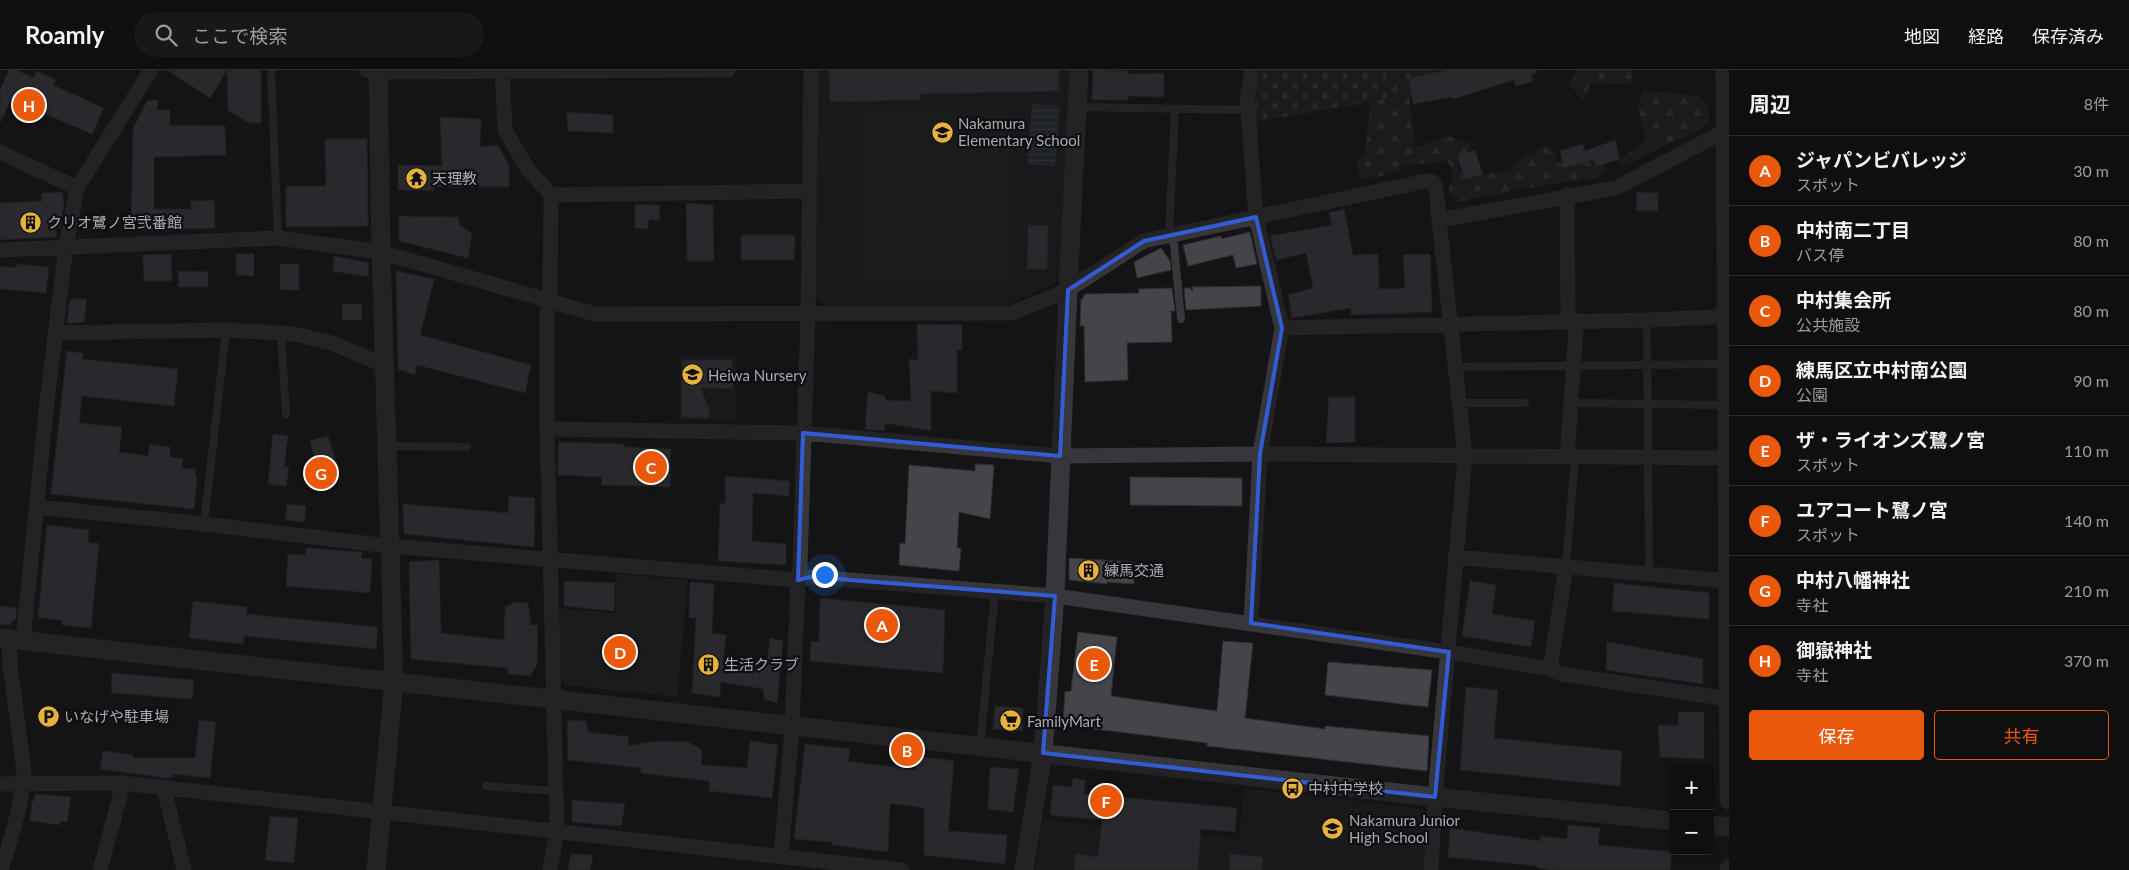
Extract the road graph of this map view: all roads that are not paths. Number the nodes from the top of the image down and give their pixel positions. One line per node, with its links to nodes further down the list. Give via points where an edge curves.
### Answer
1 (151, 70): 16 (street)
2 (271, 70): 23 (lane)
3 (502, 70): 4 (street); 9 (street); 18 (street, via 505,130 527,168)
4 (728, 70)
5 (810, 70): 17 (street)
6 (1080, 70): 10 (street)
7 (1252, 70): 12 (street)
8 (1725, 70): 13 (street)
9 (374, 71): 26 (street)
10 (1078, 107): 11 (lane); 27 (street)
11 (1175, 110): 12 (lane); 22 (lane)
12 (1248, 110): 20 (street)
13 (1727, 111): 14 (street)
14 (1726, 131): 19 (street, via 1616,188); 30 (street)
15 (0, 152): 16 (street)
16 (77, 188): 24 (street)
17 (808, 191): 18 (street); 29 (street)
18 (551, 195): 28 (street)
19 (1567, 196): 21 (street); 33 (street, via 1568,312)
20 (1256, 216): 21 (street, via 1426,181 1433,182 1436,188); 22 (street); 35 (street)
21 (1439, 220): 34 (street)
22 (1171, 235): 27 (street, via 1144,242); 31 (lane)
23 (278, 238): 24 (street); 26 (street)
24 (66, 246): 25 (street); 37 (street)
25 (0, 250)
26 (381, 252): 28 (street); 42 (street)
27 (1068, 290): 29 (street, via 1012,313); 55 (street)
28 (550, 301): 29 (street, via 596,314); 50 (street, via 547,315)
29 (808, 312): 51 (street)
30 (1728, 312): 32 (street, via 1715,318); 39 (street)
31 (1181, 319)
32 (1647, 320): 33 (street); 41 (lane)
33 (1573, 321): 34 (street); 40 (street, via 1576,330)
34 (1450, 325): 35 (street); 43 (street)
35 (1282, 328): 54 (street)
36 (226, 330): 37 (street); 38 (street); 61 (lane)
37 (56, 333): 60 (street)
38 (281, 333): 42 (street, via 332,343); 49 (lane)
39 (1727, 361): 41 (lane); 48 (street)
40 (1574, 364): 41 (lane); 43 (lane); 45 (street)
41 (1648, 364): 47 (lane)
42 (384, 365): 52 (street)
43 (1455, 366): 46 (street)
44 (1525, 403): 46 (lane)
45 (1572, 403): 47 (lane); 57 (street)
46 (1459, 404): 56 (street)
47 (1648, 404): 48 (lane); 58 (lane)
48 (1727, 405): 59 (street)
49 (286, 414)
50 (547, 429): 51 (street); 64 (street)
51 (803, 433): 55 (street); 67 (street)
52 (386, 446): 53 (lane); 62 (street)
53 (467, 447)
54 (1260, 454): 55 (street); 56 (street); 71 (street)
55 (1060, 456): 70 (street)
56 (1465, 456): 57 (street); 63 (street)
57 (1571, 457): 58 (street); 65 (lane)
58 (1649, 458): 59 (street); 66 (lane)
59 (1728, 458): 68 (street)
60 (37, 507): 61 (street); 72 (street)
61 (204, 524): 62 (street)
62 (389, 546): 64 (street); 75 (street)
63 (1455, 557): 65 (street); 73 (street)
64 (550, 560): 67 (street); 77 (street)
65 (1566, 567): 66 (street); 74 (street)
66 (1649, 574): 68 (street)
67 (798, 580): 69 (street, via 811,577); 78 (street)
68 (1727, 582): 76 (street)
69 (995, 592): 70 (street); 79 (lane)
70 (1055, 596): 71 (street); 80 (street)
71 (1251, 623): 73 (street)
72 (11, 640): 75 (street); 83 (street, via 8,652)
73 (1449, 652): 74 (street); 87 (street)
74 (1550, 669): 76 (street, via 1561,674)
75 (394, 682): 77 (street); 89 (street)
76 (1728, 699): 88 (street)
77 (554, 700): 78 (street); 86 (street)
78 (792, 726): 79 (street); 94 (street)
79 (980, 746): 80 (street)
80 (1043, 753): 87 (street); 101 (street)
81 (122, 783): 83 (street); 85 (street); 96 (street)
82 (0, 784): 83 (street)
83 (23, 784): 95 (street)
84 (486, 786): 86 (lane)
85 (164, 789): 89 (street); 97 (street)
86 (556, 791): 93 (street)
87 (1435, 797): 90 (street); 102 (street)
88 (1729, 800)
89 (382, 813): 93 (street); 98 (street)
90 (1669, 821)
91 (1714, 825): 92 (street)
92 (1729, 827)
93 (557, 830): 94 (street); 99 (street)
94 (781, 857): 100 (street)
95 (2, 870)
96 (100, 870)
97 (184, 870)
98 (376, 870)
99 (550, 870)
100 (902, 870)
101 (1024, 870)
102 (1431, 870)

